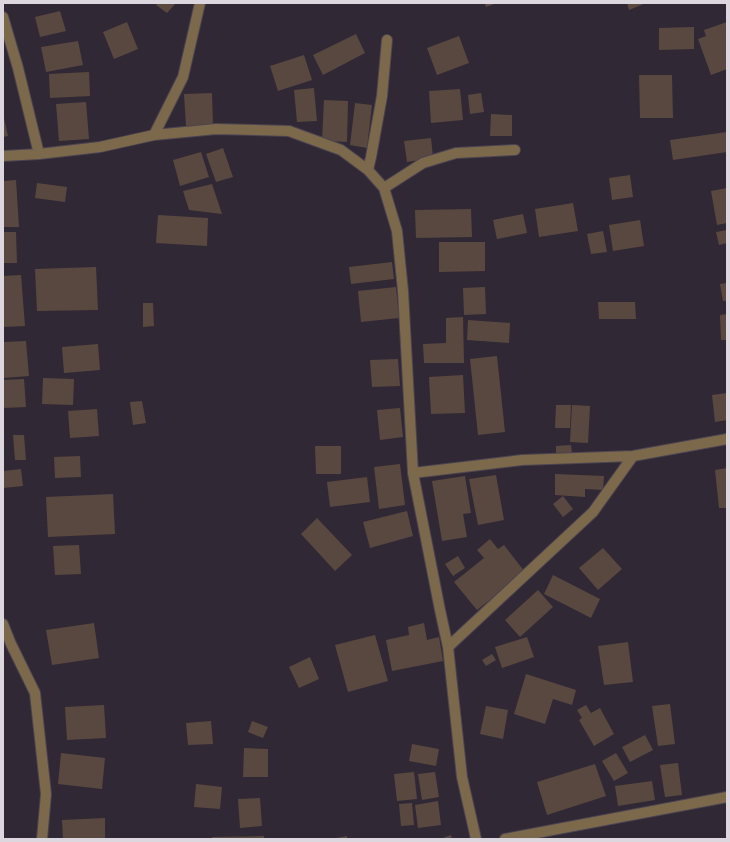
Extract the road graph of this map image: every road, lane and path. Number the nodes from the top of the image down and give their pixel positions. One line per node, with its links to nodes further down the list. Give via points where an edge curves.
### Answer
1 (200, 3): 4 (street, via 183,77)
2 (3, 17): 6 (street)
3 (387, 40): 8 (street, via 382,96)
4 (154, 135): 6 (street, via 100,147); 8 (street, via 216,129 289,131 341,150)
5 (516, 150): 9 (street, via 456,153 423,163)
6 (39, 154): 7 (street)
7 (3, 156)
8 (368, 170): 9 (street)
9 (384, 188): 12 (street, via 397,238)
10 (727, 439): 11 (street)
11 (633, 456): 12 (street, via 522,460); 14 (street, via 593,512)
12 (413, 473): 14 (street)
13 (3, 624): 16 (street, via 35,693 46,794)
14 (448, 647): 17 (street, via 462,777)
15 (727, 797): 18 (street)
16 (42, 839)
17 (476, 839)
18 (505, 839)

